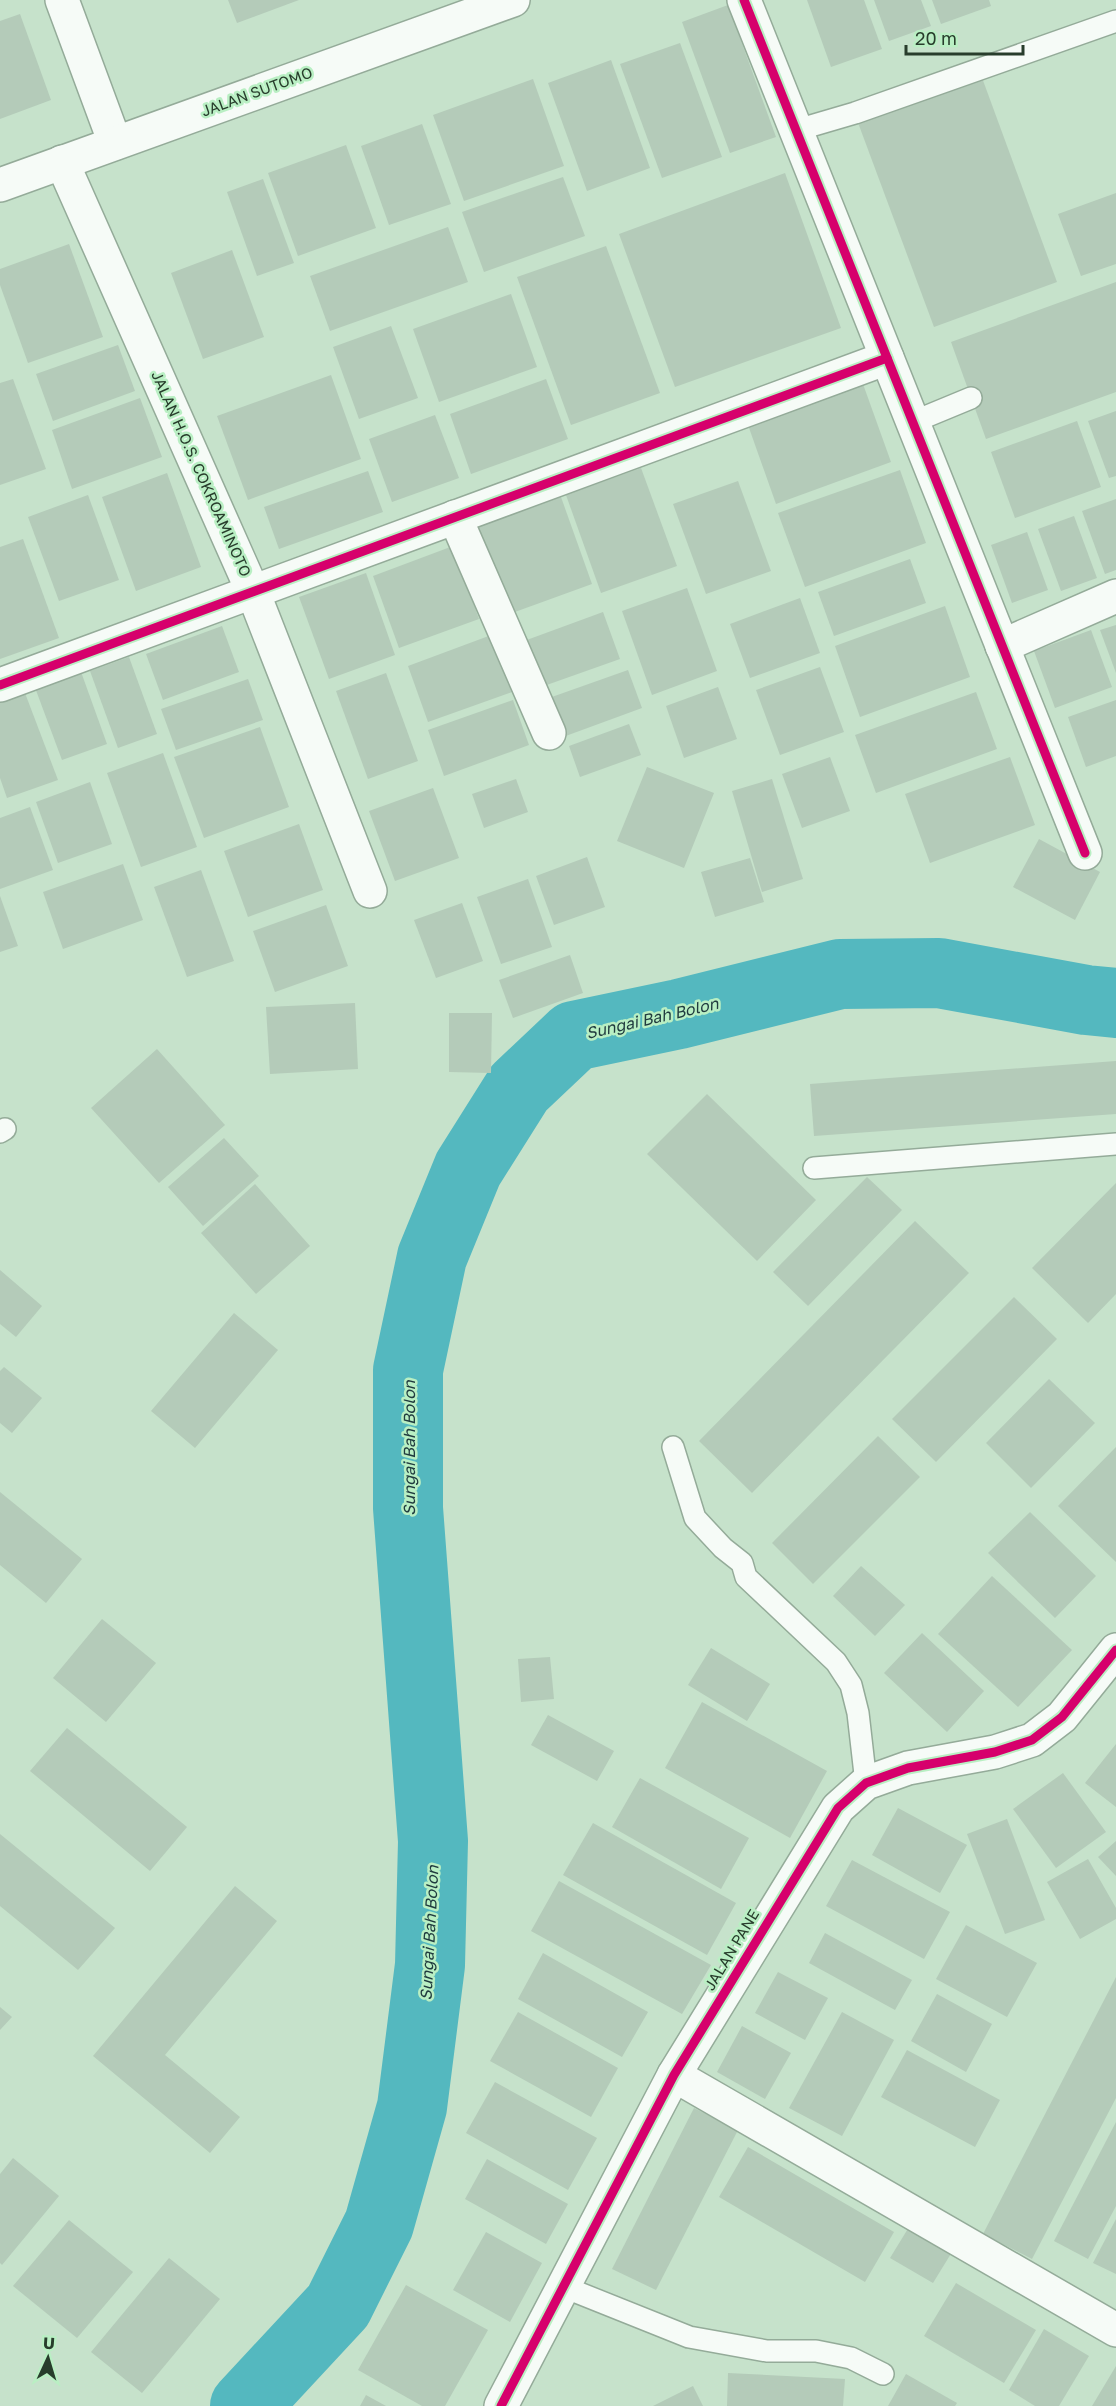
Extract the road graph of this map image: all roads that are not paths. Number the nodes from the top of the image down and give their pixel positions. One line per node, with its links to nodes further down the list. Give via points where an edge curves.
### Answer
1 (62, 0): 6 (street)
2 (513, 0): 6 (street, JALAN SUTOMO)
3 (744, 0): 5 (street)
4 (1116, 21): 5 (lane)
5 (797, 130): 9 (street)
6 (115, 143): 7 (street, JALAN SUTOMO)
7 (62, 162): 8 (street, JALAN SUTOMO); 13 (street, JALAN H.O.S. COKROAMINOTO)
8 (0, 185)
9 (887, 358): 11 (street); 12 (street)
10 (971, 398): 11 (lane)
11 (913, 422): 15 (street)
12 (455, 517): 13 (street); 17 (street)
13 (253, 592): 16 (street); 19 (street, JALAN H.O.S. COKROAMINOTO)
14 (1116, 597): 15 (street)
15 (1002, 646): 18 (street)
16 (0, 685)
17 (549, 733)
18 (1085, 853)
19 (370, 891)
20 (1116, 1144): 21 (lane)
21 (814, 1168)
22 (673, 1447): 24 (lane, via 695,1518 742,1563 746,1577 837,1662 850,1684 858,1713)
23 (1116, 1650): 24 (street, JALAN PANE, via 1062,1717 1032,1740 995,1752 908,1768)
24 (866, 1783): 25 (street, JALAN PANE, via 838,1808)
25 (674, 2075): 26 (street, JALAN PANE); 27 (street)
26 (564, 2287): 28 (lane, via 689,2337 767,2351 816,2351 851,2358); 29 (street, JALAN PANE)
27 (1116, 2330)
28 (884, 2374)
29 (501, 2406)

